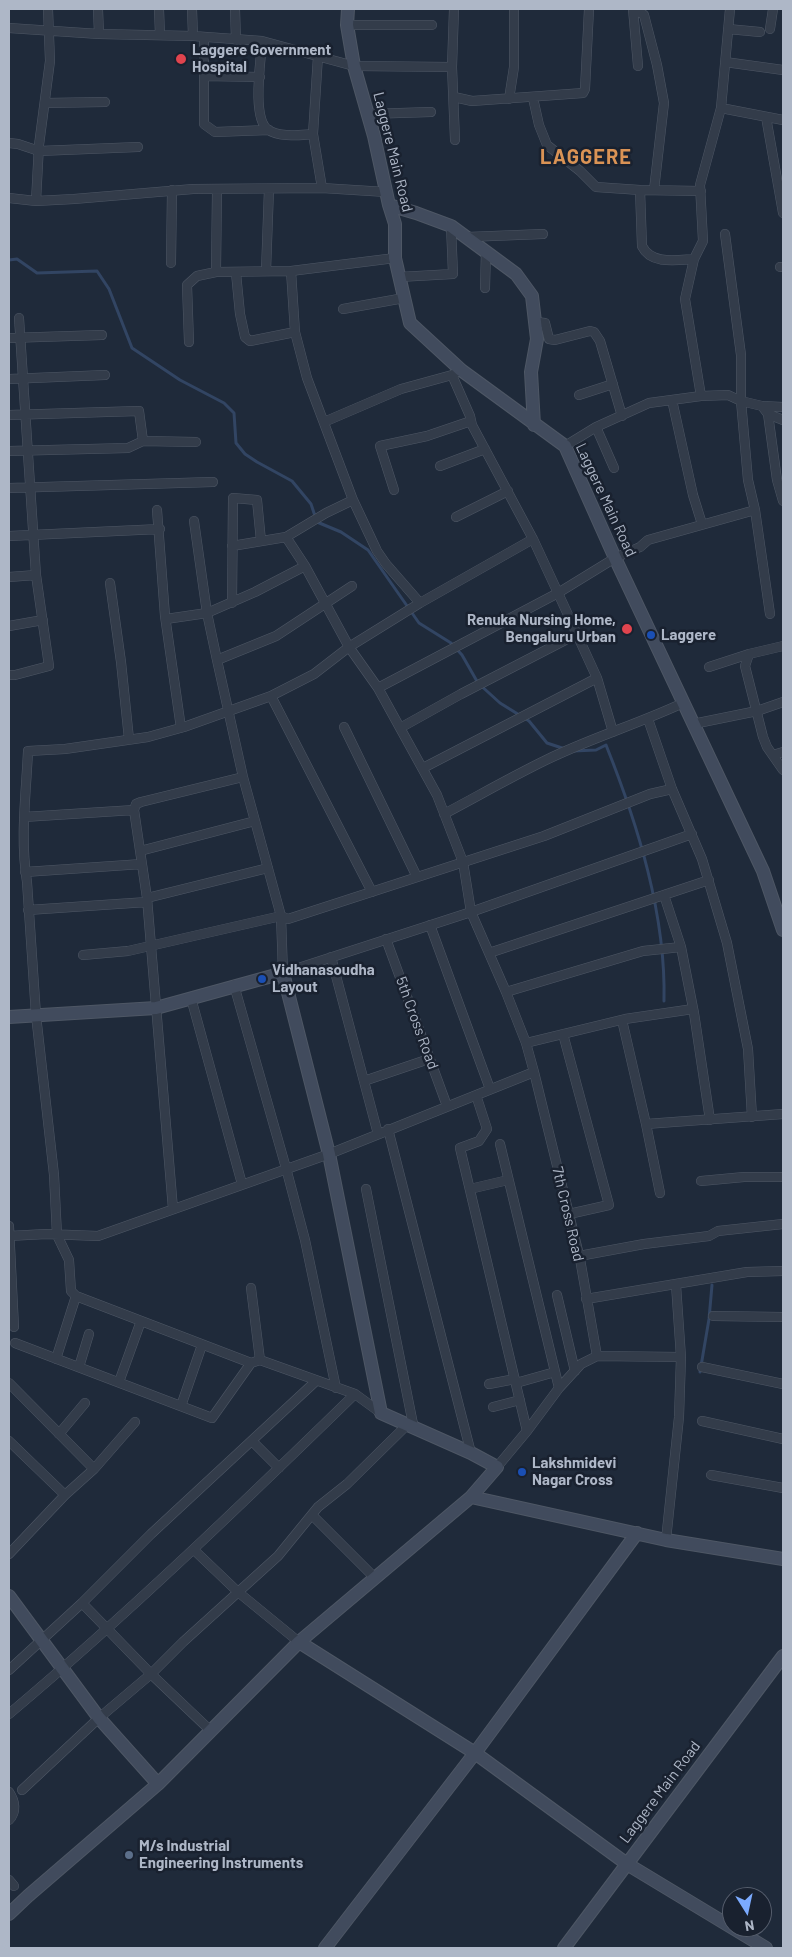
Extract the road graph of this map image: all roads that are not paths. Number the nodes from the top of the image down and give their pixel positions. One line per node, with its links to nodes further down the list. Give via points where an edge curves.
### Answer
1 (48, 9): 18 (street)
2 (98, 9): 20 (street)
3 (159, 9): 21 (street)
4 (192, 9): 22 (street)
5 (235, 9): 24 (street)
6 (348, 9): 13 (street, Laggere Main Road)
7 (454, 9): 30 (street)
8 (514, 9): 36 (street, via 514,67)
9 (589, 9): 35 (street, via 583,93)
10 (634, 9): 29 (street); 56 (street, via 644,15 664,103)
11 (730, 9): 16 (street)
12 (773, 9): 17 (street)
13 (347, 25): 14 (street); 28 (street, Laggere Main Road)
14 (432, 25)
15 (9, 28): 18 (street)
16 (728, 29): 19 (street); 27 (street)
17 (770, 29)
18 (48, 30): 20 (street); 38 (street, via 50,61)
19 (760, 32)
20 (99, 34): 21 (street)
21 (160, 35): 22 (street)
22 (193, 36): 23 (street)
23 (204, 37): 24 (street); 32 (street)
24 (236, 40): 25 (street)
25 (262, 41): 26 (street); 33 (street)
26 (318, 56): 28 (street); 45 (street)
27 (726, 62): 31 (street); 39 (street)
28 (354, 66): 30 (street); 41 (street, Laggere Main Road)
29 (638, 66)
30 (452, 67): 34 (street)
31 (783, 70)
32 (204, 76): 33 (street); 44 (street, via 204,124 216,132)
33 (260, 77): 44 (street, via 260,113)
34 (454, 97): 36 (street, via 472,101); 46 (street)
35 (532, 98): 36 (street); 55 (street, via 547,145 596,186)
36 (509, 99)
37 (105, 102): 38 (street)
38 (45, 104): 49 (street)
39 (721, 108): 42 (street); 57 (street, via 706,159)
40 (431, 112): 41 (street)
41 (368, 114): 58 (street, Laggere Main Road)
42 (766, 118): 43 (street); 50 (street)
43 (783, 120)
44 (268, 130): 45 (street, via 290,135)
45 (313, 134): 51 (street)
46 (455, 140)
47 (9, 142): 49 (street)
48 (138, 147): 49 (street)
49 (39, 151): 60 (street)
50 (779, 173): 62 (street)
51 (322, 188): 52 (street); 58 (street)
52 (269, 189): 54 (street); 71 (street)
53 (172, 190): 54 (street); 60 (street); 70 (street)
54 (216, 190): 73 (street)
55 (640, 190): 56 (street); 69 (street, via 642,246 645,252 659,260)
56 (654, 190): 57 (street)
57 (701, 191): 69 (street, via 703,241)
58 (386, 192): 61 (street, Laggere Main Road)
59 (9, 198): 60 (street)
60 (36, 201)
61 (389, 205): 63 (street); 68 (street, Laggere Main Road, via 395,224)
62 (783, 213)
63 (451, 226): 66 (street); 75 (street, via 453,274)
64 (543, 234): 66 (street)
65 (725, 234): 94 (street, via 741,355)
66 (467, 237): 67 (street)
67 (486, 251): 76 (street); 80 (street, via 516,274 532,296)
68 (395, 258): 72 (street); 75 (street, Laggere Main Road)
69 (694, 259): 92 (street, via 684,299)
70 (171, 263)
71 (266, 271): 72 (street); 74 (street)
72 (291, 271): 81 (street)
73 (216, 272): 74 (street); 85 (street, via 197,276 187,285)
74 (236, 273): 81 (street, via 245,337 250,341)
75 (399, 277): 77 (street, Laggere Main Road)
76 (485, 288)
77 (404, 298): 78 (street); 86 (street, Laggere Main Road, via 410,323)
78 (343, 309)
79 (19, 318): 84 (street)
80 (536, 322): 90 (street, via 545,323 549,339 594,332 600,341); 104 (street, via 537,339 531,372)
81 (295, 332): 103 (street, via 307,378)
82 (102, 335): 84 (street)
83 (9, 338): 84 (street)
84 (20, 338): 89 (street)
85 (189, 342)
86 (457, 372): 102 (street); 103 (street, via 401,389); 104 (street, Laggere Main Road)
87 (105, 376): 89 (street)
88 (9, 379): 89 (street)
89 (24, 379): 98 (street)
90 (613, 384): 91 (street); 100 (street)
91 (579, 395)
92 (700, 396): 93 (street); 94 (street, via 728,395)
93 (672, 400): 100 (street, via 649,404); 126 (street)
94 (742, 401): 95 (street); 123 (street, via 748,480)
95 (762, 406): 96 (street); 99 (street)
96 (783, 407)
97 (9, 414): 98 (street)
98 (25, 414): 106 (street, via 139,411); 111 (street)
99 (768, 414): 101 (street); 114 (street)
100 (622, 416): 105 (street)
101 (783, 420)
102 (471, 421): 109 (street); 118 (street, via 427,436 380,446)
103 (324, 422): 120 (street)
104 (534, 425): 108 (street, Laggere Main Road)
105 (596, 427): 108 (street); 113 (street)
106 (143, 441): 107 (street); 111 (street, via 128,448)
107 (196, 442)
108 (565, 446): 134 (street, Laggere Main Road)
109 (484, 449): 112 (street); 119 (street)
110 (9, 451): 111 (street)
111 (26, 451): 117 (street)
112 (440, 466)
113 (614, 468)
114 (780, 481): 121 (street)
115 (213, 482): 117 (street)
116 (9, 488): 117 (street)
117 (30, 488): 128 (street)
118 (394, 490)
119 (508, 491): 124 (street); 131 (street)
120 (353, 500): 130 (street); 143 (street, via 378,551)
121 (783, 501)
122 (158, 510): 127 (street)
123 (755, 510): 126 (street); 145 (street)
124 (456, 517)
125 (194, 520): 144 (street)
126 (702, 524): 134 (street, via 648,540 640,548)
127 (160, 529): 128 (street); 146 (street)
128 (33, 534): 129 (street); 136 (street)
129 (9, 536)
130 (286, 537): 132 (street); 135 (street, 7th Cross Road)
131 (533, 539): 140 (street); 143 (street)
132 (261, 540): 133 (street); 133 (street, via 257,500 232,498)
133 (232, 546): 141 (street)
134 (615, 558): 140 (street); 160 (street, Laggere Main Road)
135 (306, 566): 141 (street); 142 (street, 7th Cross Road)
136 (36, 575): 137 (street); 147 (street)
137 (9, 577)
138 (110, 583): 169 (street)
139 (352, 586): 142 (street)
140 (558, 592): 149 (street); 157 (street)
141 (232, 602): 144 (street)
142 (327, 603): 151 (street, 7th Cross Road); 153 (street, via 276,636)
143 (417, 605): 151 (street)
144 (207, 613): 146 (street); 153 (street)
145 (770, 614)
146 (166, 619): 166 (street)
147 (43, 620): 148 (street); 155 (street, via 49,666)
148 (9, 626)
149 (577, 634): 156 (street); 167 (street)
150 (783, 646): 152 (street)
151 (349, 647): 157 (street, 7th Cross Road); 158 (street, via 314,674)
152 (749, 654): 154 (street); 161 (street, via 745,666)
153 (217, 660): 162 (street)
154 (709, 667)
155 (9, 675)
156 (597, 678): 168 (street); 172 (street)
157 (378, 688): 167 (street, 7th Cross Road)
158 (270, 696): 162 (street); 188 (street)
159 (783, 702): 161 (street)
160 (683, 703): 163 (street); 164 (street, Laggere Main Road)
161 (757, 711): 164 (street); 171 (street, via 763,737)
162 (230, 712): 166 (street); 174 (street)
163 (648, 719): 168 (street); 175 (street)
164 (693, 724): 195 (street, Laggere Main Road, via 763,871)
165 (344, 727): 186 (street)
166 (181, 728): 169 (street)
167 (400, 728): 172 (street, 7th Cross Road)
168 (613, 732): 177 (street, via 563,752)
169 (129, 739): 178 (street, via 28,751)
170 (783, 752): 171 (street)
171 (773, 755): 173 (street)
172 (422, 768): 177 (street, 7th Cross Road)
173 (783, 770)
174 (243, 776): 176 (street, via 141,802); 179 (street)
175 (672, 789): 180 (street); 182 (street, via 650,794 544,836)
176 (134, 810): 178 (street); 181 (street)
177 (444, 814): 182 (street, 7th Cross Road)
178 (24, 817): 185 (street)
179 (255, 821): 181 (street); 184 (street)
180 (692, 834): 187 (street); 192 (street)
181 (140, 851): 183 (street)
182 (463, 862): 186 (street); 192 (street, 7th Cross Road)
183 (142, 864): 185 (street); 190 (street)
184 (268, 868): 190 (street); 193 (street)
185 (26, 872): 191 (street)
186 (417, 877): 188 (street)
187 (709, 880): 189 (street); 220 (street, via 727,943 745,1031)
188 (372, 892): 193 (street, via 288,919)
189 (664, 895): 197 (street); 199 (street)
190 (147, 900): 191 (street); 198 (street)
191 (28, 910): 208 (street)
192 (471, 912): 194 (street); 199 (street, 7th Cross Road)
193 (281, 916): 198 (street); 202 (street)
194 (430, 925): 196 (street); 216 (street)
195 (783, 930)
196 (386, 939): 201 (street); 213 (street, 5th Cross Road)
197 (681, 946): 204 (street, via 643,951); 207 (street)
198 (151, 947): 200 (street); 206 (street)
199 (489, 953): 204 (street, 7th Cross Road)
200 (83, 955)
201 (331, 957): 202 (street); 215 (street)
202 (283, 973): 203 (street); 226 (street)
203 (234, 986): 205 (street); 227 (street)
204 (506, 992): 212 (street, 7th Cross Road)
205 (191, 998): 206 (street); 231 (street)
206 (156, 1008): 208 (street); 235 (street)
207 (693, 1009): 210 (street); 221 (street)
208 (36, 1015): 209 (street); 239 (street, via 54,1175)
209 (9, 1017)
210 (622, 1020): 211 (street); 222 (street)
211 (562, 1034): 212 (street); 236 (street, via 609,1205)
212 (526, 1043): 214 (street, 7th Cross Road)
213 (430, 1059): 215 (street); 218 (street, 5th Cross Road)
214 (534, 1072): 216 (street); 236 (street, 7th Cross Road)
215 (364, 1081): 224 (street)
216 (490, 1089): 217 (street)
217 (476, 1095): 218 (street); 233 (street, via 487,1129 479,1141 460,1148)
218 (447, 1106): 223 (street)
219 (783, 1114): 220 (street)
220 (752, 1117): 221 (street)
221 (710, 1120): 222 (street)
222 (646, 1124): 234 (street)
223 (388, 1129): 224 (street); 285 (street)
224 (378, 1134): 226 (street)
225 (500, 1144): 229 (street)
226 (329, 1154): 227 (street); 276 (street)
227 (286, 1168): 231 (street); 269 (street)
228 (783, 1177): 230 (street)
229 (508, 1180): 233 (street); 262 (street)
230 (701, 1181)
231 (242, 1184): 235 (street)
232 (366, 1189): 279 (street)
233 (470, 1189): 264 (street)
234 (660, 1192)
235 (173, 1209): 239 (street, via 98,1236)
236 (568, 1214): 241 (street, 7th Cross Road)
237 (783, 1224): 241 (street, via 718,1230 709,1236)
238 (9, 1226): 240 (street)
239 (57, 1235): 240 (street); 246 (street, via 69,1260 71,1291)
240 (9, 1236): 251 (street)
241 (579, 1256): 247 (street, 7th Cross Road)
242 (783, 1271): 243 (street, via 748,1272)
243 (676, 1285): 247 (street); 256 (street)
244 (251, 1288): 258 (street)
245 (557, 1295): 261 (street)
246 (76, 1296): 250 (street); 257 (street)
247 (586, 1299): 255 (street, 7th Cross Road)
248 (713, 1316): 249 (street)
249 (783, 1316)
250 (141, 1321): 254 (street); 265 (street)
251 (14, 1327)
252 (89, 1334): 259 (street)
253 (15, 1343): 257 (street)
254 (202, 1345): 258 (street); 274 (street)
255 (597, 1356): 256 (street); 261 (street, via 580,1364)
256 (681, 1356): 295 (street, via 679,1417)
257 (56, 1359): 259 (street)
258 (255, 1362): 263 (street); 274 (street, via 212,1418)
259 (79, 1367): 265 (street)
260 (702, 1367): 268 (street)
261 (574, 1371): 270 (street)
262 (555, 1372): 264 (street); 270 (street)
263 (316, 1381): 269 (street); 284 (street)
264 (515, 1381): 267 (street); 272 (street)
265 (119, 1382): 274 (street)
266 (9, 1383): 281 (street)
267 (489, 1384)
268 (783, 1384)
269 (336, 1388): 271 (street)
270 (559, 1388): 280 (street)
271 (355, 1394): 276 (street); 287 (street)
272 (520, 1400): 275 (street); 280 (street)
273 (85, 1403): 281 (street)
274 (181, 1406)
275 (493, 1407)
276 (381, 1413): 279 (street)
277 (702, 1421): 282 (street)
278 (135, 1422): 288 (street)
279 (410, 1428): 285 (street); 293 (street)
280 (527, 1432): 286 (street)
281 (59, 1434): 288 (street)
282 (783, 1439)
283 (9, 1441): 291 (street)
284 (252, 1441): 287 (street); 302 (street)
285 (471, 1453): 286 (street)
286 (497, 1467): 292 (street)
287 (279, 1468): 296 (street)
288 (94, 1469): 291 (street)
289 (711, 1475): 290 (street)
290 (783, 1488)
291 (65, 1495): 297 (street)
292 (471, 1497): 294 (street); 299 (street)
293 (312, 1515): 299 (street); 300 (street, via 278,1556)
294 (637, 1533): 295 (street); 313 (street)
295 (666, 1540): 298 (street)
296 (194, 1550): 300 (street); 303 (street)
297 (9, 1554)
298 (783, 1559)
299 (375, 1578): 305 (street)
300 (238, 1592): 305 (street); 309 (street)
301 (9, 1596): 304 (street)
302 (82, 1603): 303 (street); 304 (street)
303 (107, 1629): 307 (street); 309 (street)
304 (42, 1640): 307 (street); 308 (street)
305 (299, 1642): 312 (street); 313 (street)
306 (783, 1656): 318 (street, Laggere Main Road)
307 (64, 1668): 310 (street); 311 (street)
308 (9, 1670)
309 (150, 1674): 311 (street); 312 (street)
310 (9, 1714)
311 (99, 1718): 314 (street); 315 (street)
312 (211, 1731): 314 (street)
313 (475, 1753): 318 (street); 320 (street)
314 (158, 1784): 319 (street)
315 (22, 1790)
316 (9, 1792): 317 (street, via 15,1808)
317 (9, 1820)
318 (627, 1864): 321 (street, Laggere Main Road); 322 (street)
319 (9, 1914)
320 (325, 1948)
321 (564, 1948)
322 (766, 1948)

